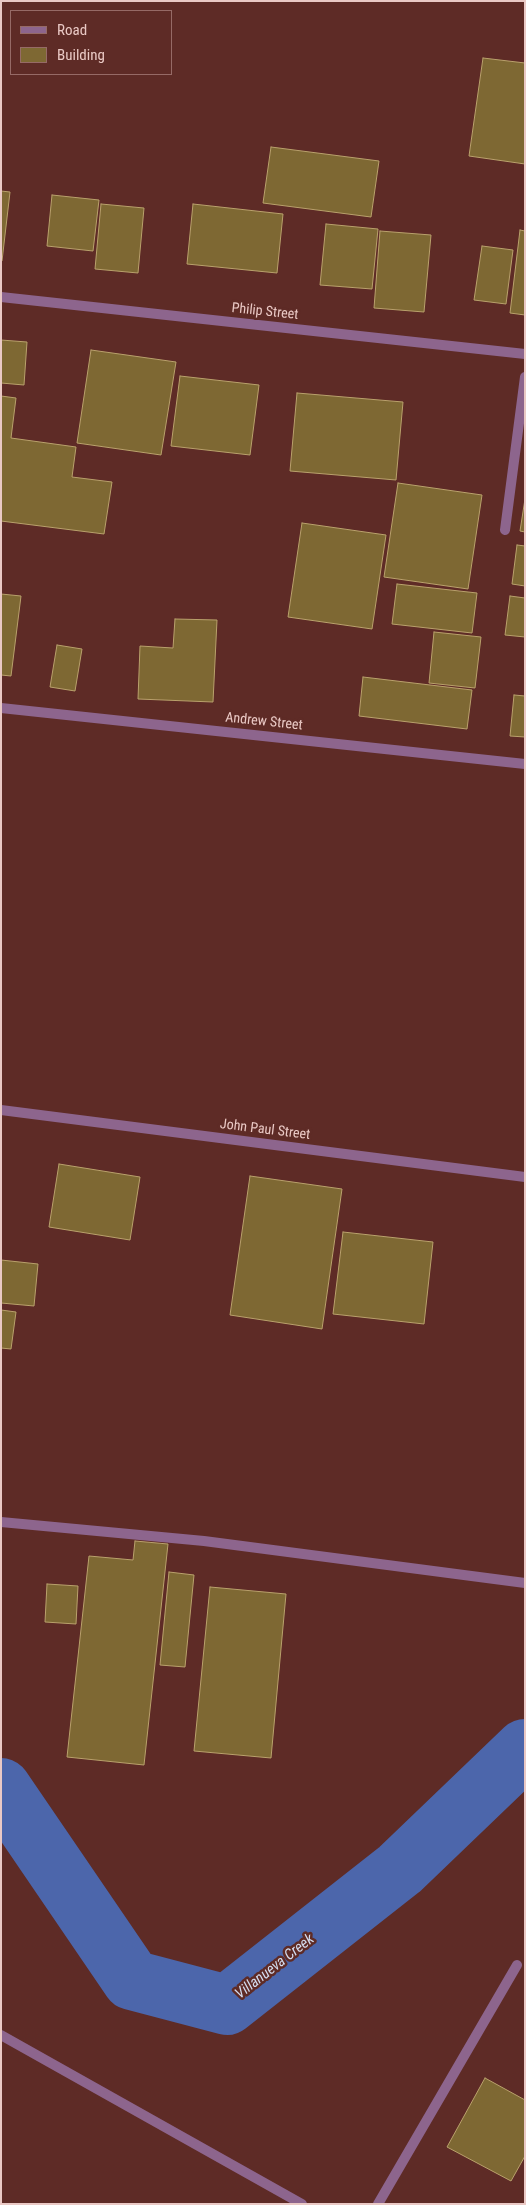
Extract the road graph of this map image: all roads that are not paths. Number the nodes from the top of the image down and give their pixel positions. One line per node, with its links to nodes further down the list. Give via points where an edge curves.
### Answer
1 (1, 296): 2 (street, Philip Street)
2 (525, 354)
3 (525, 377): 4 (street)
4 (505, 530)
5 (1, 708): 6 (street, Andrew Street)
6 (525, 764)
7 (1, 1110): 8 (street, John Paul Street)
8 (525, 1177)
9 (1, 1522): 10 (street, via 204,1541)
10 (525, 1583)
11 (518, 1965): 14 (street)
12 (1, 2035): 13 (street)
13 (302, 2204)
14 (378, 2204)

